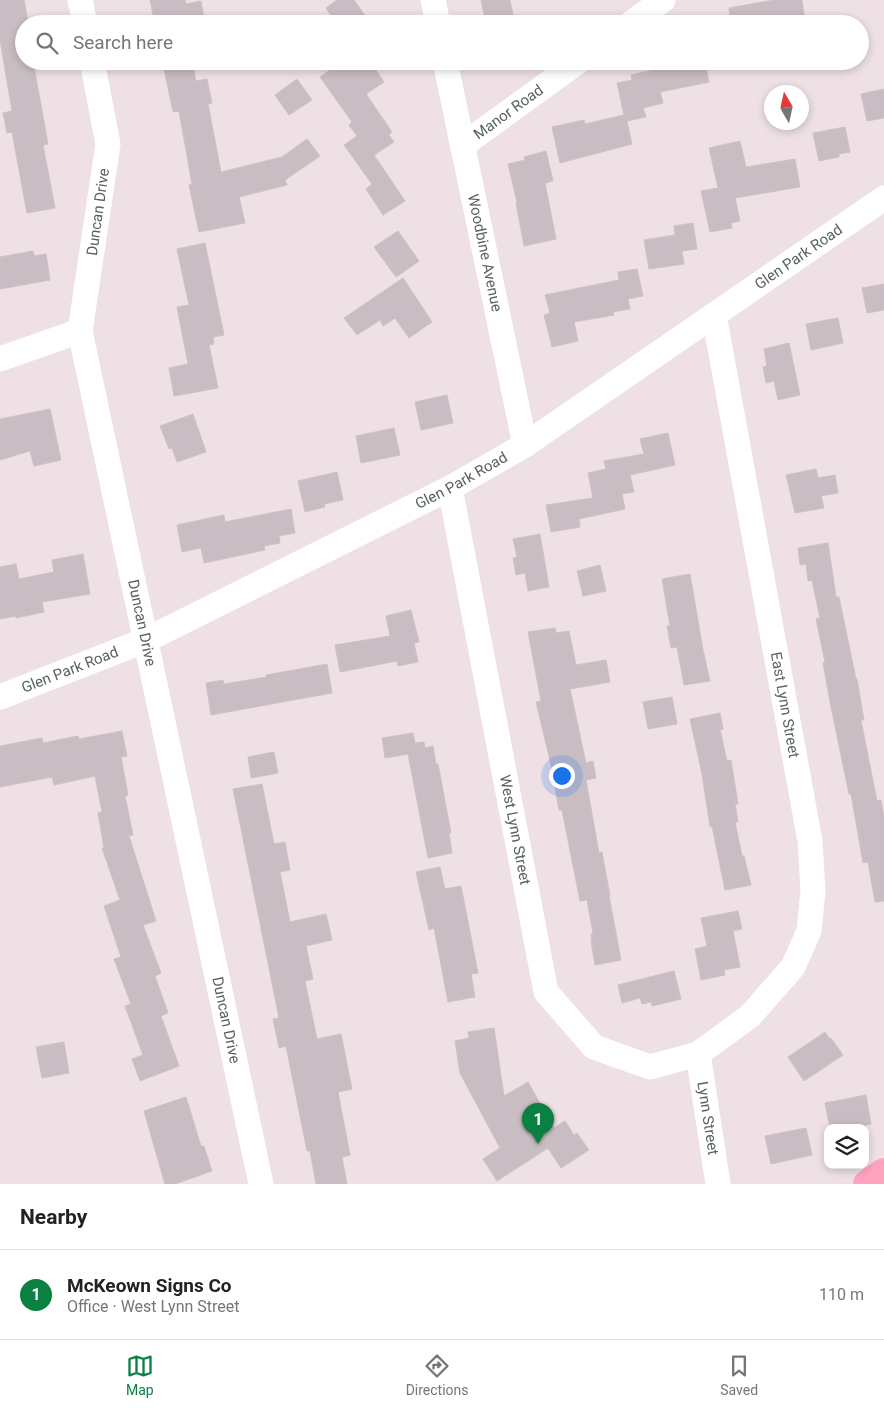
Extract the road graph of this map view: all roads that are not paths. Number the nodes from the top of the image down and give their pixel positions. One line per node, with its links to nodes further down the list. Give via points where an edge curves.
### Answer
1 (80, 0): 4 (street)
2 (433, 0): 5 (street)
3 (663, 0): 6 (street)
4 (83, 15)
5 (436, 15)
6 (642, 15)
7 (94, 70): 13 (street, Duncan Drive, via 108,144)
8 (447, 70): 10 (street, Woodbine Avenue)
9 (567, 70): 10 (street, Manor Road)
10 (463, 145): 15 (street, Woodbine Avenue)
11 (884, 198): 12 (street, Glen Park Road)
12 (714, 315): 15 (street, Glen Park Road); 19 (street, East Lynn Street, via 810,841 813,891 809,931 793,967 750,1016)
13 (80, 332): 14 (street); 17 (street, Duncan Drive)
14 (0, 360)
15 (524, 445): 16 (street, Glen Park Road)
16 (450, 488): 17 (street, Glen Park Road); 19 (street, West Lynn Street, via 546,992 594,1047 650,1067)
17 (146, 640): 18 (street, Glen Park Road); 21 (street, Duncan Drive)
18 (0, 697)
19 (698, 1054): 22 (street, Lynn Street)
20 (884, 1172): 23 (main road)
21 (261, 1184)
22 (718, 1184)
23 (867, 1184)

